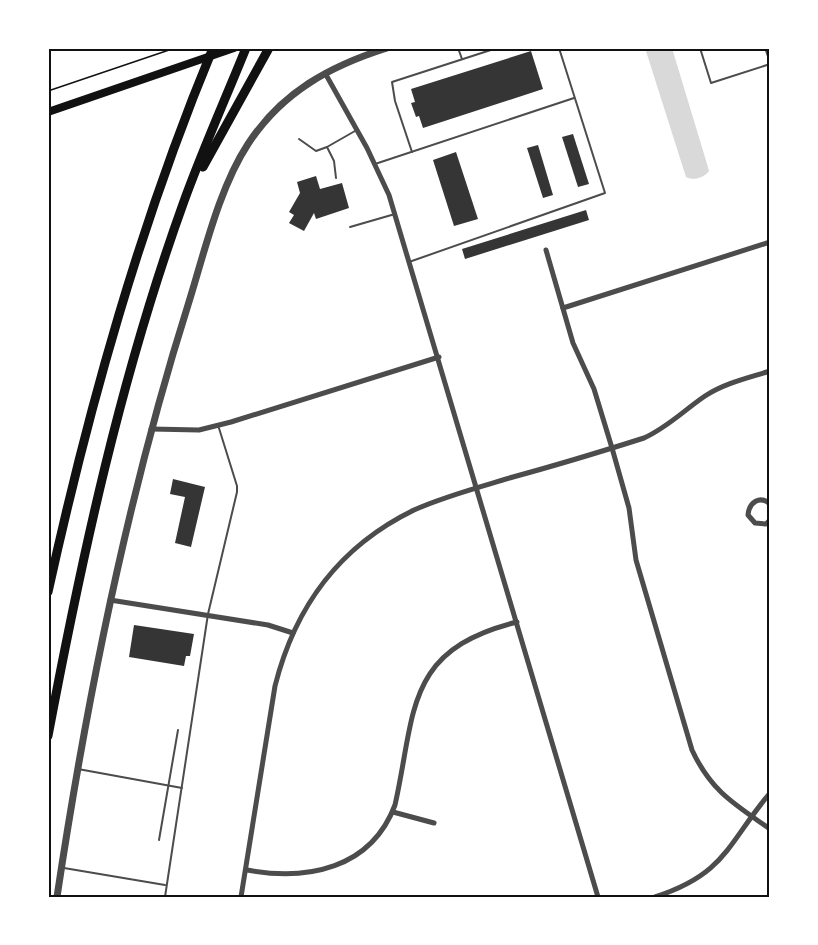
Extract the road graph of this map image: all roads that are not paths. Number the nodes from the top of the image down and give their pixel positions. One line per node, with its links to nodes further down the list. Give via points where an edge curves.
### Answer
1 (213, 48): 37 (highway, via 168,164 113,333)
2 (234, 48): 15 (main road)
3 (246, 48): 22 (highway)
4 (269, 48): 22 (highway)
5 (387, 48): 13 (street)
6 (459, 48): 11 (lane)
7 (497, 48): 11 (lane)
8 (559, 48): 14 (lane)
9 (700, 48): 12 (lane, via 711,83)
10 (765, 48): 12 (lane)
11 (462, 59): 19 (lane, via 392,82 394,101)
12 (770, 63)
13 (325, 73): 16 (street); 32 (street, via 278,108 238,162 207,243)
14 (575, 98): 19 (lane); 27 (lane, via 605,193)
15 (48, 112)
16 (357, 130): 18 (lane); 20 (street)
17 (299, 139): 18 (lane, via 316,151)
18 (327, 147): 21 (lane)
19 (412, 152): 20 (lane)
20 (375, 164): 23 (street)
21 (336, 178)
22 (183, 203): 43 (highway, via 107,459)
23 (395, 214): 24 (lane); 27 (street)
24 (350, 227)
25 (770, 242): 28 (street)
26 (546, 250): 28 (street)
27 (410, 262): 29 (street)
28 (563, 308): 33 (street)
29 (439, 357): 31 (street); 34 (street)
30 (770, 371): 33 (street, via 722,387 661,430)
31 (218, 425): 32 (street, via 185,431); 39 (lane, via 237,492)
32 (151, 429): 38 (street)
33 (612, 448): 34 (street); 49 (street, via 629,508 636,560 692,750 700,768 719,792)
34 (478, 488): 40 (street); 41 (street, via 414,510 371,536 316,590)
35 (770, 504): 36 (street, via 756,501 748,515 755,523 766,524)
36 (770, 520)
37 (48, 592)
38 (110, 600): 39 (street); 44 (street)
39 (208, 614): 41 (street); 46 (lane)
40 (516, 622): 48 (street, via 458,645 426,679 415,703); 59 (street)
41 (292, 633): 54 (street, via 275,686)
42 (177, 730): 45 (lane)
43 (48, 736)
44 (78, 769): 45 (lane); 53 (street)
45 (168, 785): 46 (lane); 52 (lane)
46 (182, 789): 55 (lane)
47 (770, 793): 49 (street)
48 (393, 812): 50 (street); 54 (street, via 369,844 334,867 303,874)
49 (753, 817): 51 (street); 60 (street, via 712,869 687,885)
50 (434, 823)
51 (770, 829)
52 (159, 840)
53 (62, 867): 55 (lane); 56 (street)
54 (247, 870): 58 (street)
55 (167, 885): 57 (lane)
56 (57, 897)
57 (165, 897)
58 (241, 897)
59 (598, 897)
60 (655, 897)

